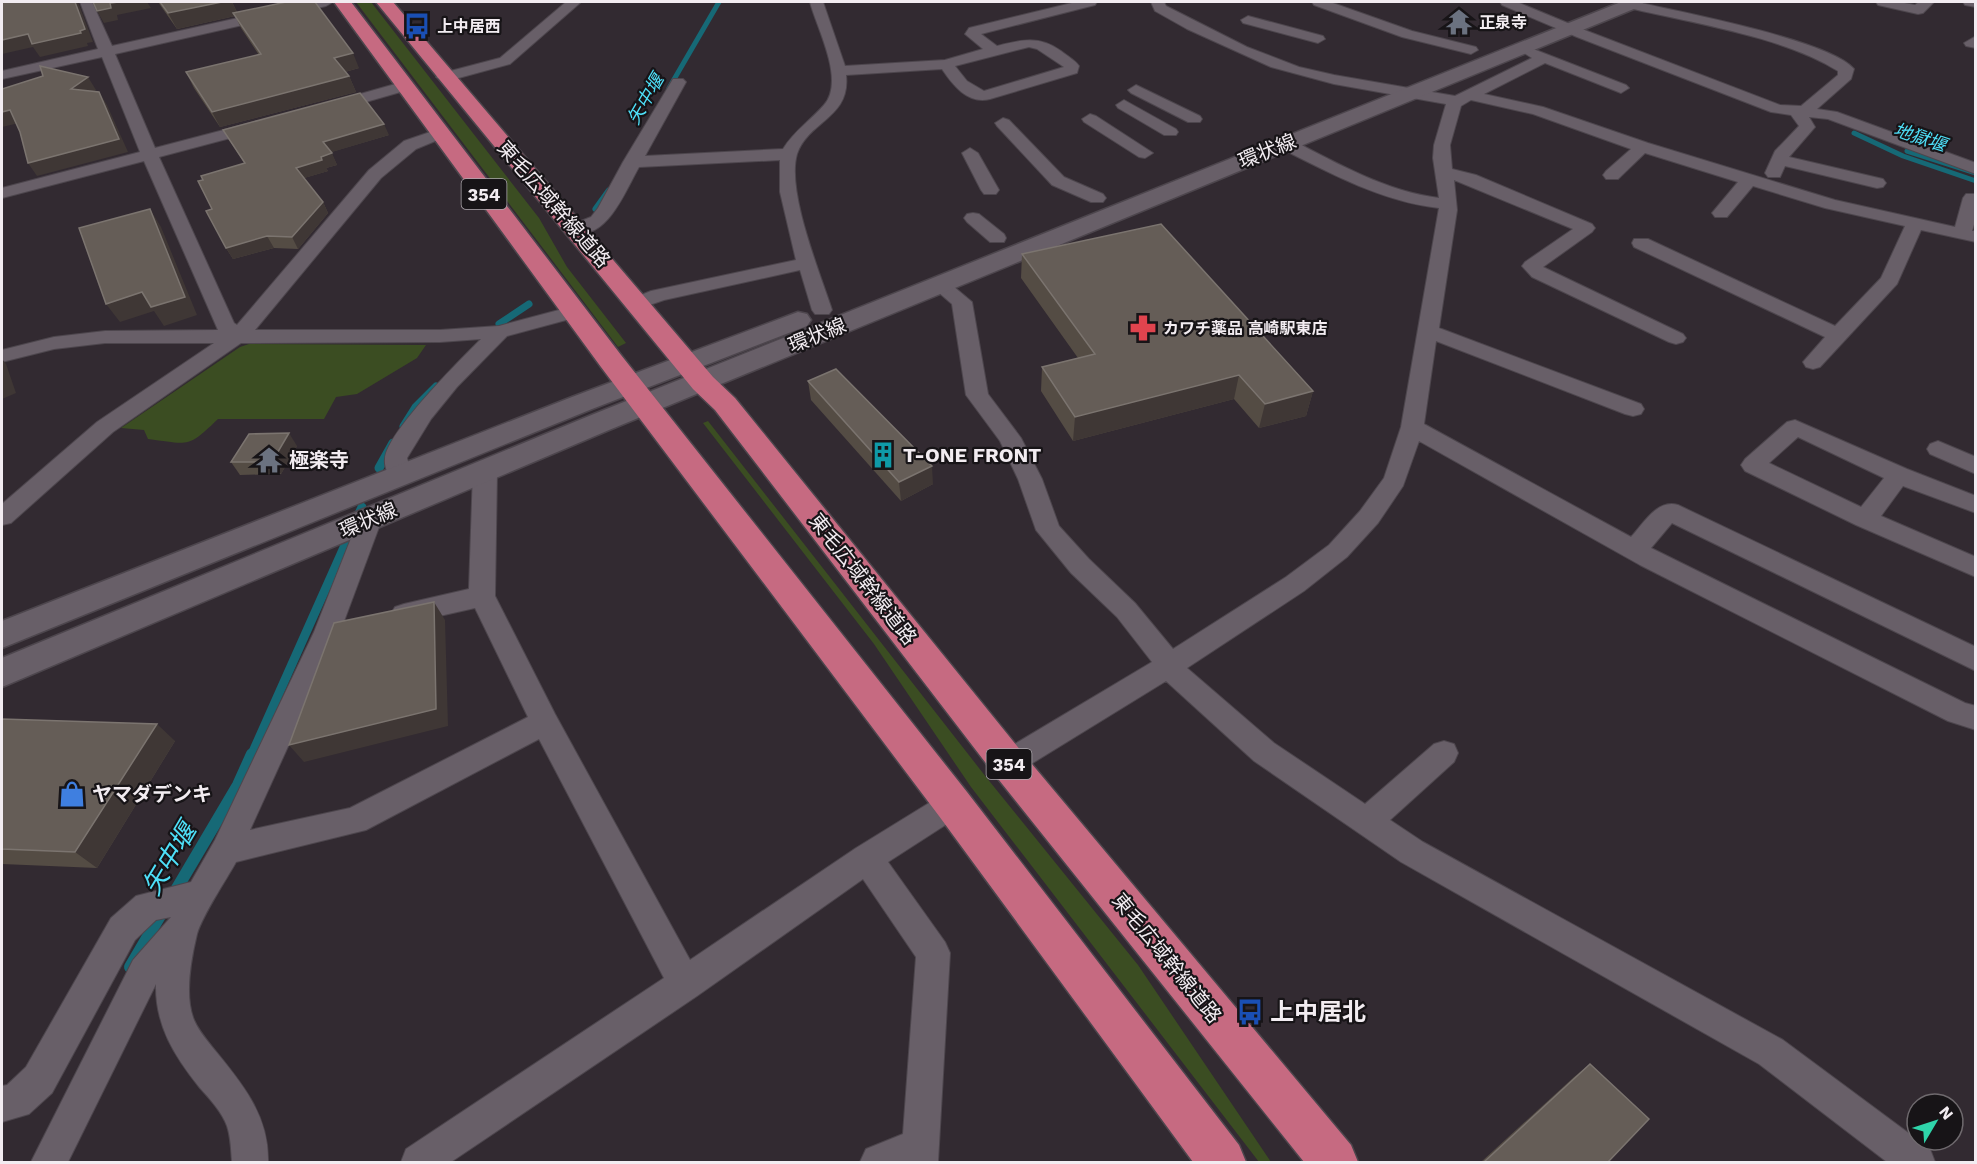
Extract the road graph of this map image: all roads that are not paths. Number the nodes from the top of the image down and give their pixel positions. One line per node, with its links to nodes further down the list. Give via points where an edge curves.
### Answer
1 (86, 2): 21 (street)
2 (326, 2): 21 (street)
3 (342, 2): 29 (highway, 354)
4 (384, 2): 27 (highway, 東毛広域幹線道路 / 354)
5 (574, 2): 27 (street, via 506,62)
6 (816, 2): 25 (street)
7 (1090, 2): 22 (street, via 972,34)
8 (1158, 2): 30 (street, via 1160,8 1203,32 1292,70)
9 (1319, 2): 20 (street, via 1407,34)
10 (1508, 2): 18 (street)
11 (1593, 2): 18 (street, 環状線)
12 (1882, 2): 13 (street, via 1918,10)
13 (1927, 2)
14 (1970, 2): 16 (street)
15 (1632, 3): 18 (street, 環状線); 37 (street, via 1783,41 1846,69 1845,75)
16 (1976, 3)
17 (1248, 20): 19 (street)
18 (1559, 24): 20 (street, 環状線); 23 (street, 環状線); 37 (street, via 1777,109)
19 (1318, 39)
20 (1471, 50): 30 (street, 環状線)
21 (107, 51): 26 (street); 48 (street)
22 (994, 51): 24 (street); 24 (street, via 1033,41 1072,66 1072,70 977,96 955,79)
23 (1533, 53): 31 (street); 33 (street, 環状線); 34 (street)
24 (946, 64): 25 (street)
25 (838, 71): 49 (street, via 839,87 833,104)
26 (2, 75)
27 (444, 77): 66 (highway, 東毛広域幹線道路 / 354)
28 (678, 82): 51 (street)
29 (406, 86): 36 (street); 43 (highway, 354)
30 (1376, 88): 33 (street); 60 (street, 環状線)
31 (1622, 88)
32 (1136, 90): 39 (street)
33 (1415, 91): 34 (street); 44 (street, 環状線)
34 (1462, 98): 45 (street, via 1537,110); 53 (street, via 1442,145)
35 (1124, 105): 42 (street)
36 (320, 110)
37 (1801, 111): 50 (street, via 1807,127); 52 (street, via 1831,115)
38 (1090, 119): 47 (street)
39 (1194, 119)
40 (274, 122): 48 (street)
41 (1003, 123): 60 (street, via 1058,181)
42 (1170, 132)
43 (439, 134): 74 (highway, 354); 77 (street, via 410,145 375,174)
44 (1286, 144): 62 (street, via 1413,200); 71 (street, 環状線)
45 (1642, 147): 54 (street); 55 (street)
46 (970, 153): 58 (street)
47 (1145, 153)
48 (150, 154): 59 (street); 77 (street, via 225,326)
49 (789, 154): 51 (street); 70 (street, via 786,179)
50 (1779, 160): 56 (street); 57 (street)
51 (631, 162): 66 (street, via 606,210 597,221)
52 (1976, 169)
53 (1444, 172): 62 (street); 79 (street, via 1470,179 1586,228 1532,266 1539,273)
54 (1612, 175)
55 (1750, 179): 57 (street); 63 (street)
56 (1877, 183)
57 (1769, 185): 65 (street)
58 (990, 190)
59 (2, 193)
60 (1097, 198): 68 (street, 環状線)
61 (1972, 198): 67 (street)
62 (1448, 204): 75 (street)
63 (1721, 213)
64 (974, 218): 68 (street)
65 (1915, 223): 67 (street); 78 (street, via 1890,280)
66 (577, 229): 72 (highway, 東毛広域幹線道路 / 354)
67 (1969, 236)
68 (997, 238): 73 (street, 環状線)
69 (1641, 243): 78 (street)
70 (808, 263): 72 (street); 73 (street)
71 (940, 285): 82 (street, 環状線); 101 (street, via 962,302 978,395 1010,438 1048,530 1126,610)
72 (638, 303): 82 (highway, 東毛広域幹線道路 / 354)
73 (822, 310): 82 (street, 環状線)
74 (574, 312): 76 (street); 83 (highway, 354)
75 (1428, 331): 84 (street); 85 (street)
76 (500, 332): 77 (street, via 440,336); 89 (street, via 423,414 396,458)
77 (239, 335): 80 (street, via 105,337 54,343); 92 (street, via 105,427)
78 (1837, 335): 81 (street)
79 (1676, 338)
80 (2, 356)
81 (1813, 362)
82 (695, 373): 83 (street, 環状線); 106 (highway, 東毛広域幹線道路 / 354, via 725,404)
83 (637, 395): 88 (street, 環状線); 89 (street, 環状線); 107 (highway, 354)
84 (1633, 409)
85 (1412, 427): 95 (street); 101 (street, via 1395,480 1338,551 1295,584)
86 (1938, 449): 87 (street)
87 (1976, 466)
88 (485, 471): 93 (street, 環状線); 97 (street)
89 (400, 475): 99 (street, 環状線)
90 (1899, 475): 91 (street); 94 (street); 94 (street, via 1795,427 1753,465)
91 (1976, 505)
92 (2, 517)
93 (370, 519): 98 (street); 102 (street, 環状線)
94 (1865, 519): 96 (street)
95 (1634, 550): 100 (street, via 1669,511); 103 (street, via 1958,713)
96 (1976, 568)
97 (482, 596): 98 (street); 104 (street)
98 (327, 632): 109 (street)
99 (2, 635)
100 (1976, 660)
101 (1170, 665): 106 (street); 108 (street, via 1182,681 1264,752)
102 (2, 673)
103 (1976, 718)
104 (545, 722): 109 (street, via 355,820); 112 (street)
105 (1444, 753): 108 (street)
106 (1008, 763): 120 (highway, 東毛広域幹線道路 / 354)
107 (953, 804): 110 (street); 119 (highway, 354)
108 (1367, 821): 121 (street, via 1412,852 1771,1052)
109 (226, 849): 111 (street)
110 (867, 858): 112 (street); 114 (street, via 933,952)
111 (191, 906): 113 (street, via 147,907 123,928 39,1080 16,1101); 115 (street, via 145,972); 116 (street, via 172,977 177,1024 194,1052 239,1106 251,1148)
112 (685, 984): 117 (street)
113 (2, 1104)
114 (921, 1154): 118 (street)
115 (49, 1162)
116 (250, 1162)
117 (419, 1162)
118 (879, 1162)
119 (1222, 1162)
120 (1334, 1162)
121 (1917, 1162)

